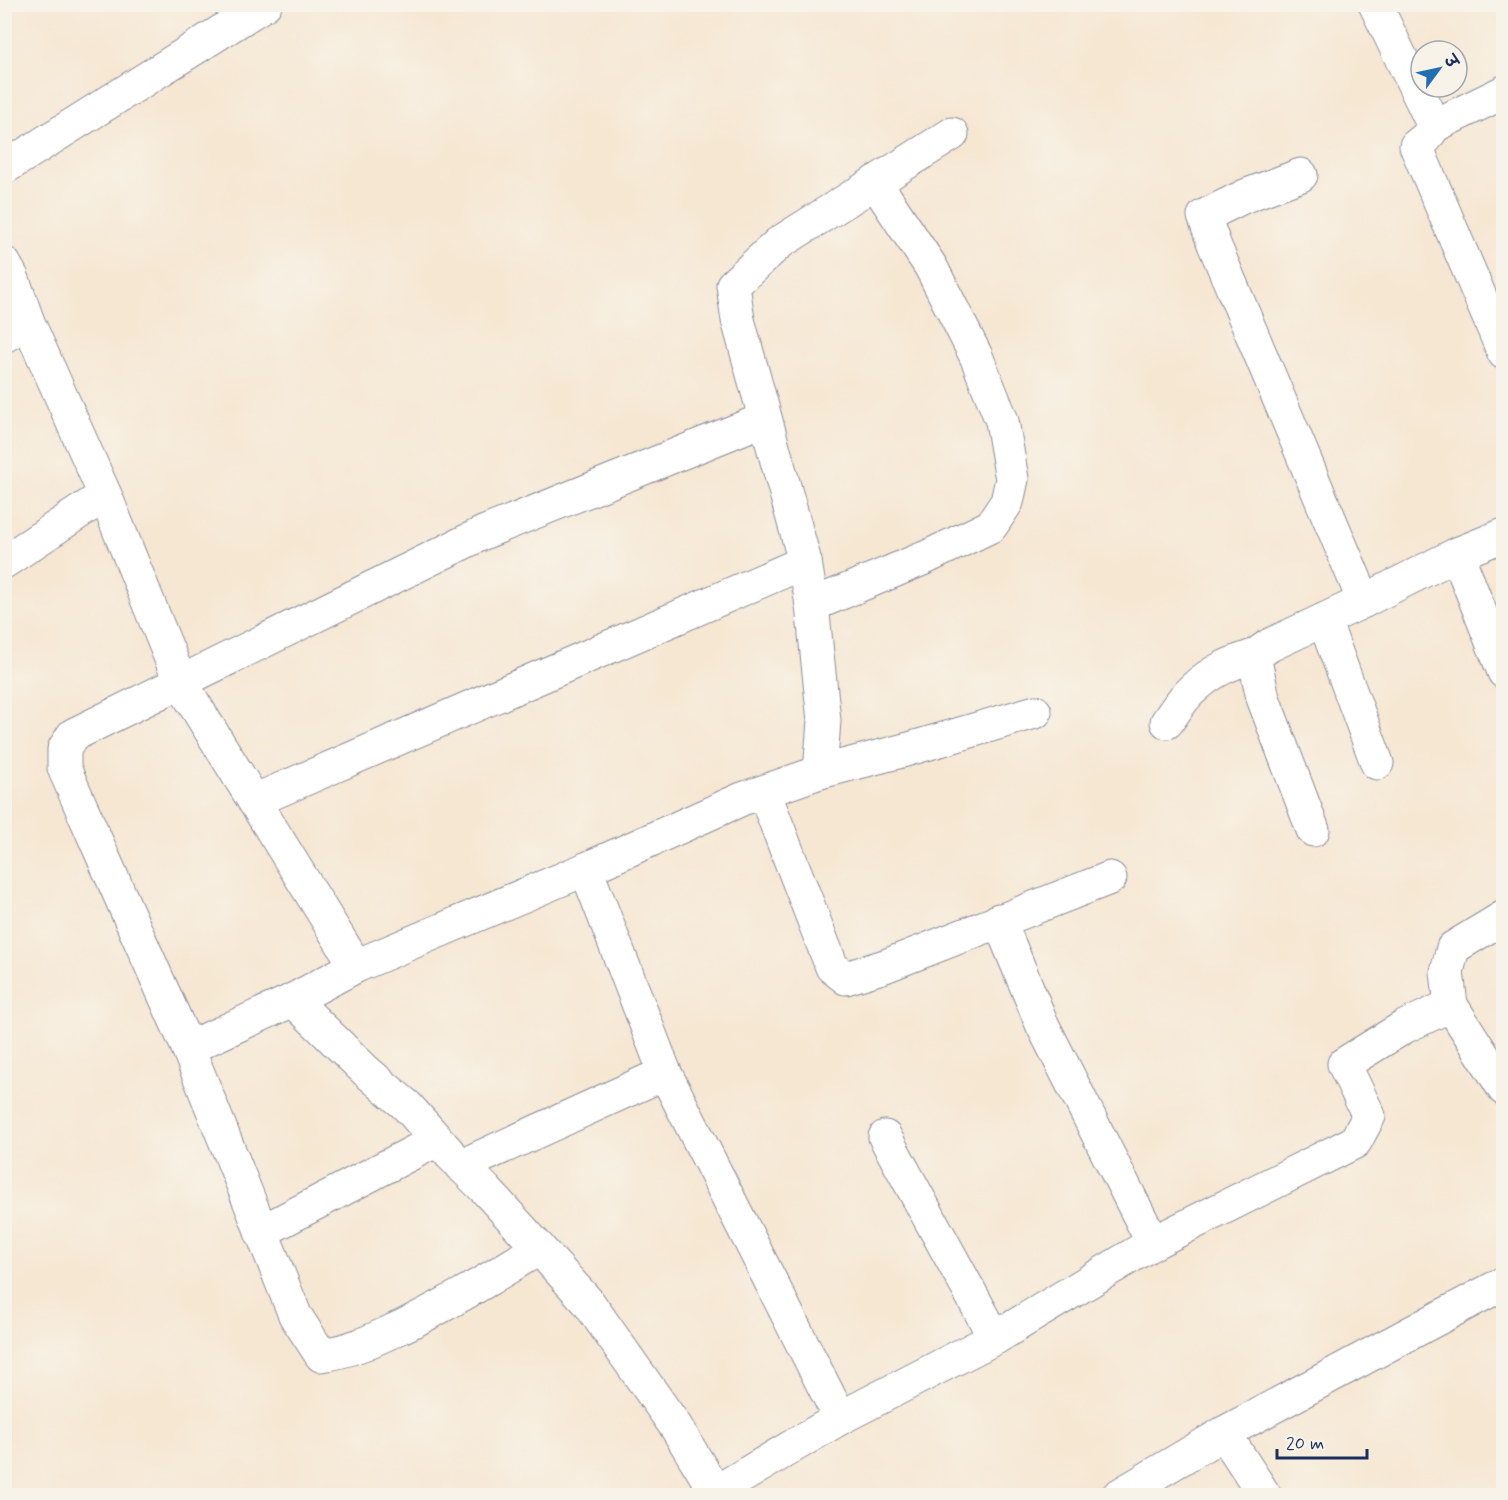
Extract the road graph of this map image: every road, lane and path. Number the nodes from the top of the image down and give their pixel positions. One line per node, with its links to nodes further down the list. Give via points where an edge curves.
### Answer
1 (265, 4): 6 (street)
2 (1375, 4): 4 (street)
3 (1503, 93): 4 (street)
4 (1434, 126): 11 (street, via 1416,146)
5 (952, 134): 8 (street)
6 (4, 168)
7 (1301, 175): 18 (street, via 1204,216)
8 (875, 182): 12 (street, via 779,243 733,285 738,320); 19 (street, via 931,267 976,356 1002,421 1012,479 1007,502 991,526)
9 (4, 263): 10 (street, via 12,277)
10 (16, 329): 13 (street)
11 (1503, 353)
12 (765, 419): 17 (street); 23 (street, via 483,533)
13 (105, 495): 16 (street); 23 (street)
14 (1503, 534): 15 (street)
15 (1457, 554): 18 (street); 22 (street)
16 (4, 562)
17 (805, 562): 19 (street); 29 (street)
18 (1364, 601): 20 (street)
19 (812, 605): 27 (street, via 824,721)
20 (1323, 620): 21 (street); 26 (street)
21 (1254, 656): 25 (street, via 1215,671 1192,689); 30 (street, via 1263,698)
22 (1503, 672)
23 (180, 681): 29 (street); 38 (street, via 73,735 64,749 64,768)
24 (1035, 712): 27 (street)
25 (1167, 722)
26 (1377, 763)
27 (820, 772): 28 (street)
28 (764, 792): 31 (street); 34 (street, via 832,967 846,978)
29 (254, 801): 35 (street)
30 (1312, 830)
31 (586, 869): 35 (street); 39 (street)
32 (1110, 878): 34 (street)
33 (1503, 917): 37 (street, via 1453,948 1447,972)
34 (999, 921): 45 (street, via 1042,1024)
35 (356, 966): 36 (street)
36 (293, 1000): 38 (street); 42 (street)
37 (1451, 1005): 40 (street); 45 (street, via 1344,1064 1369,1116 1355,1142)
38 (188, 1048): 44 (street)
39 (665, 1073): 43 (street); 49 (street)
40 (1500, 1076)
41 (885, 1137): 48 (street)
42 (437, 1140): 43 (street); 44 (street)
43 (461, 1166): 46 (street)
44 (261, 1232): 46 (street, via 295,1315 321,1355 342,1352 428,1314)
45 (1153, 1244): 48 (street)
46 (539, 1248): 51 (street, via 588,1302 676,1427)
47 (1503, 1283): 50 (street)
48 (995, 1338): 49 (street)
49 (840, 1418): 51 (street)
50 (1224, 1433): 52 (street); 53 (street)
51 (717, 1494)
52 (1118, 1496)
53 (1265, 1496)

